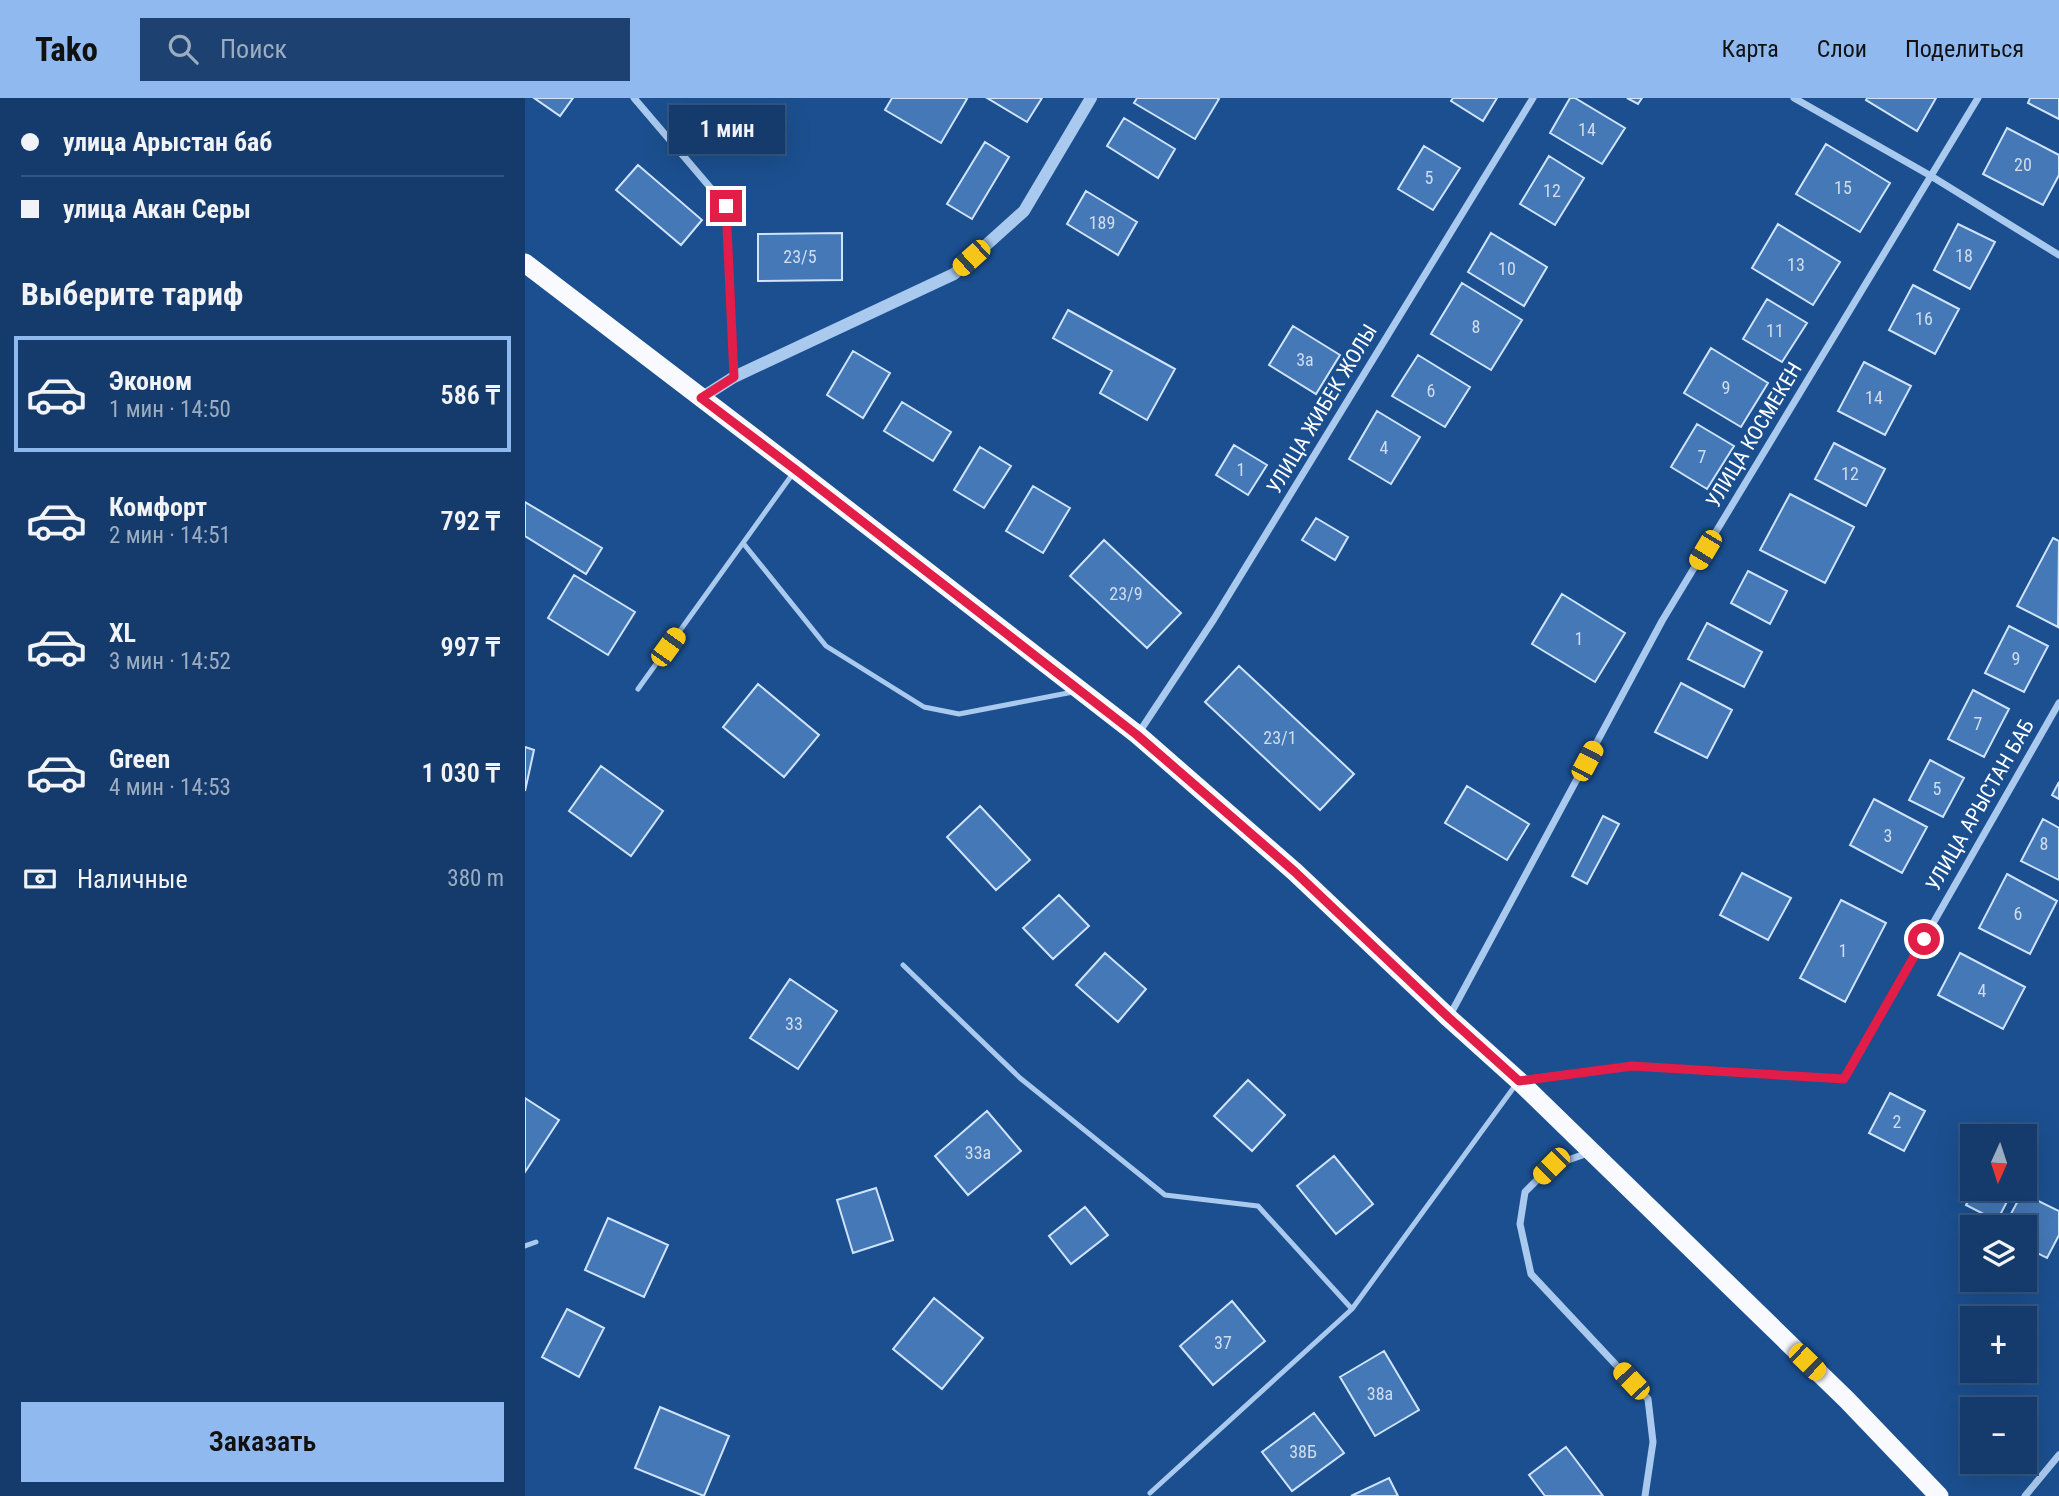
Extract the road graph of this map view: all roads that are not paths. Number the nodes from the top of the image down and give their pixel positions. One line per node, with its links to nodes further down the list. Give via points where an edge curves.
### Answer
1 (634, 98): 9 (street, via 726,206)
2 (1091, 98): 9 (street, via 1024,211 954,274)
3 (1532, 98): 16 (street, УЛИЦА ЖИБЕК ЖОЛЫ, via 1214,619)
4 (1794, 98): 6 (street)
5 (1978, 98): 6 (street, УЛИЦА КОСМЕКЕН)
6 (1931, 177): 7 (street); 18 (street, УЛИЦА КОСМЕКЕН, via 1662,621)
7 (2059, 255)
8 (525, 263): 10 (highway)
9 (734, 377): 10 (street)
10 (701, 398): 11 (highway)
11 (796, 470): 12 (lane); 14 (highway)
12 (743, 543): 13 (lane); 14 (lane, via 826,646 924,707 959,714)
13 (638, 689)
14 (1080, 691): 16 (highway)
15 (2059, 704): 19 (street, УЛИЦА АРЫСТАН БАБ, via 1844,1079 1632,1066)
16 (1137, 735): 18 (highway, via 1295,872)
17 (903, 965): 23 (lane, via 1020,1078 1165,1195 1258,1206)
18 (1449, 1018): 19 (highway)
19 (1519, 1081): 20 (highway); 23 (lane)
20 (1592, 1152): 26 (street, via 1551,1166 1525,1192 1520,1224 1531,1274 1648,1399 1653,1442); 27 (highway)
21 (536, 1242): 22 (lane)
22 (525, 1246)
23 (1352, 1309): 25 (lane)
24 (2059, 1455): 28 (street)
25 (1150, 1493)
26 (1644, 1496)
27 (1939, 1496)
28 (2025, 1496)

